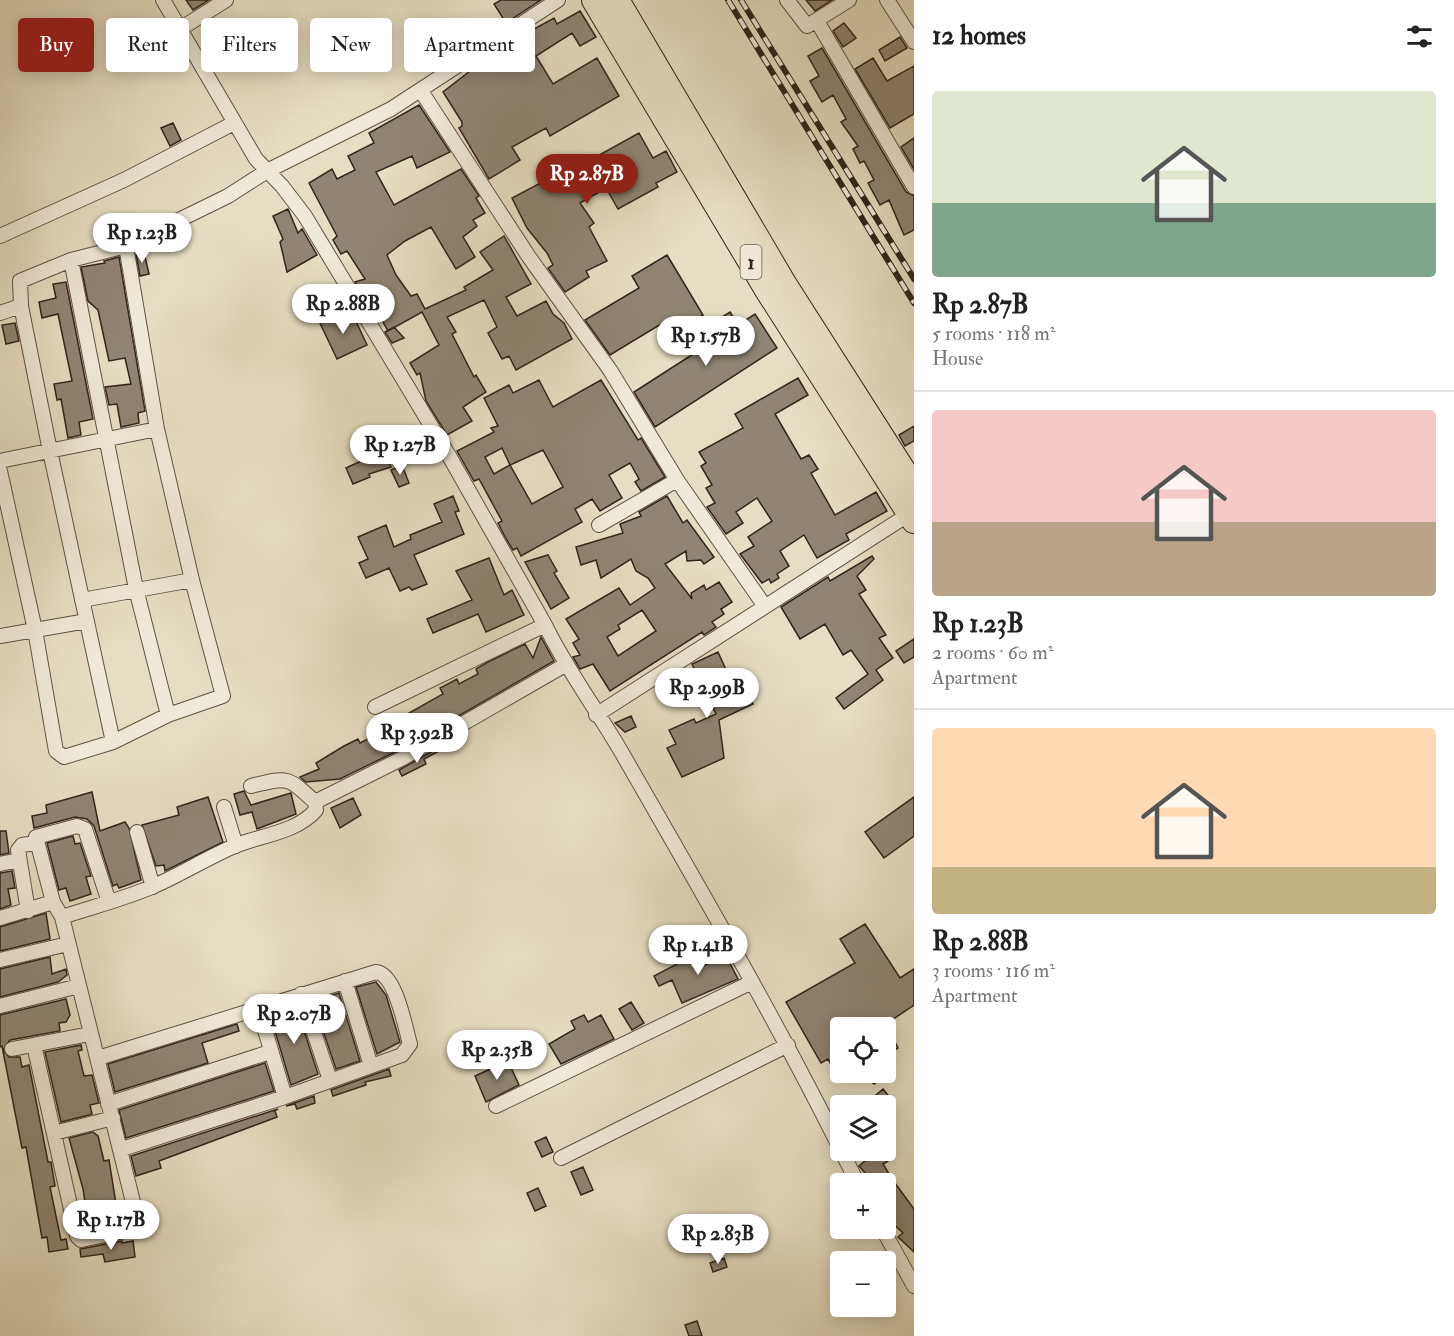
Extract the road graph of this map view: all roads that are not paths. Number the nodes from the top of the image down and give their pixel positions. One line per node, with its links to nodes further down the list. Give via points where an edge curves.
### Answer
1 (163, 0): 9 (street)
2 (226, 0): 11 (street)
3 (558, 0): 14 (street)
4 (594, 0): 17 (highway, 1)
5 (617, 0): 17 (highway, 1)
6 (787, 0): 10 (street, via 803,24 810,26)
7 (849, 0): 10 (street)
8 (887, 0): 12 (street)
9 (174, 18)
10 (817, 21): 18 (street)
11 (189, 23)
12 (914, 42)
13 (189, 45): 15 (street)
14 (421, 91): 16 (street, via 344,135); 29 (street, via 529,257 610,370)
15 (234, 123): 16 (street); 19 (street, via 124,180)
16 (267, 171): 20 (street, via 228,196); 38 (street, via 309,222)
17 (714, 180): 30 (highway, 1); 31 (highway, 1, via 767,290)
18 (914, 187)
19 (0, 236)
20 (126, 246): 21 (street); 24 (street)
21 (71, 260): 22 (street, via 23,278 19,286); 25 (street)
22 (21, 306): 23 (street); 26 (street)
23 (0, 313)
24 (157, 429): 25 (street); 33 (street)
25 (107, 440): 26 (street); 34 (street)
26 (50, 451): 27 (street); 35 (street)
27 (0, 461)
28 (0, 471): 39 (street)
29 (677, 480): 32 (street); 36 (street)
30 (914, 487)
31 (912, 515): 36 (street)
32 (599, 525)
33 (192, 580): 34 (street); 43 (street, via 223,696)
34 (136, 589): 35 (street); 43 (street)
35 (82, 600): 37 (street)
36 (764, 605): 44 (street)
37 (87, 621): 39 (street); 45 (street)
38 (545, 625): 41 (street); 42 (street)
39 (35, 630): 40 (street); 45 (street, via 56,751 64,757)
40 (0, 636)
41 (565, 665): 44 (street); 47 (street, via 403,758)
42 (375, 708)
43 (168, 715): 45 (street)
44 (596, 715): 63 (street, via 613,737)
45 (113, 742)
46 (251, 786): 47 (street, via 283,779 297,785)
47 (315, 802): 51 (street, via 316,810 307,819)
48 (224, 807): 51 (street)
49 (137, 832): 54 (street)
50 (36, 843): 52 (street, via 19,847); 55 (street); 56 (street, via 36,836 77,826 85,829)
51 (236, 846): 54 (street)
52 (19, 860): 53 (street); 57 (street)
53 (0, 864)
54 (153, 887): 56 (street)
55 (53, 902): 57 (street); 58 (street)
56 (109, 902): 58 (street)
57 (28, 911): 59 (street)
58 (62, 917): 60 (street)
59 (0, 918)
60 (68, 944): 61 (street); 64 (street)
61 (0, 960)
62 (345, 981): 65 (street); 74 (street); 74 (street, via 376,972 391,981 410,1044 402,1055)
63 (752, 982): 70 (street); 77 (street)
64 (79, 986): 66 (street); 68 (street)
65 (301, 994): 67 (street); 75 (street)
66 (0, 1006)
67 (259, 1010): 72 (street); 73 (street)
68 (90, 1034): 69 (street); 73 (street)
69 (34, 1045): 71 (street); 80 (street)
70 (788, 1045): 79 (street); 82 (street)
71 (12, 1049)
72 (270, 1052): 76 (street); 78 (street)
73 (98, 1058): 78 (street)
74 (371, 1066): 75 (street)
75 (330, 1080): 76 (street)
76 (285, 1097): 81 (street)
77 (496, 1106)
78 (110, 1111): 80 (street); 81 (street)
79 (830, 1127)
80 (54, 1133): 81 (street, via 74,1231 81,1240 134,1229 138,1224)
81 (122, 1149)
82 (561, 1158)
83 (888, 1239): 84 (street)
84 (914, 1286)

